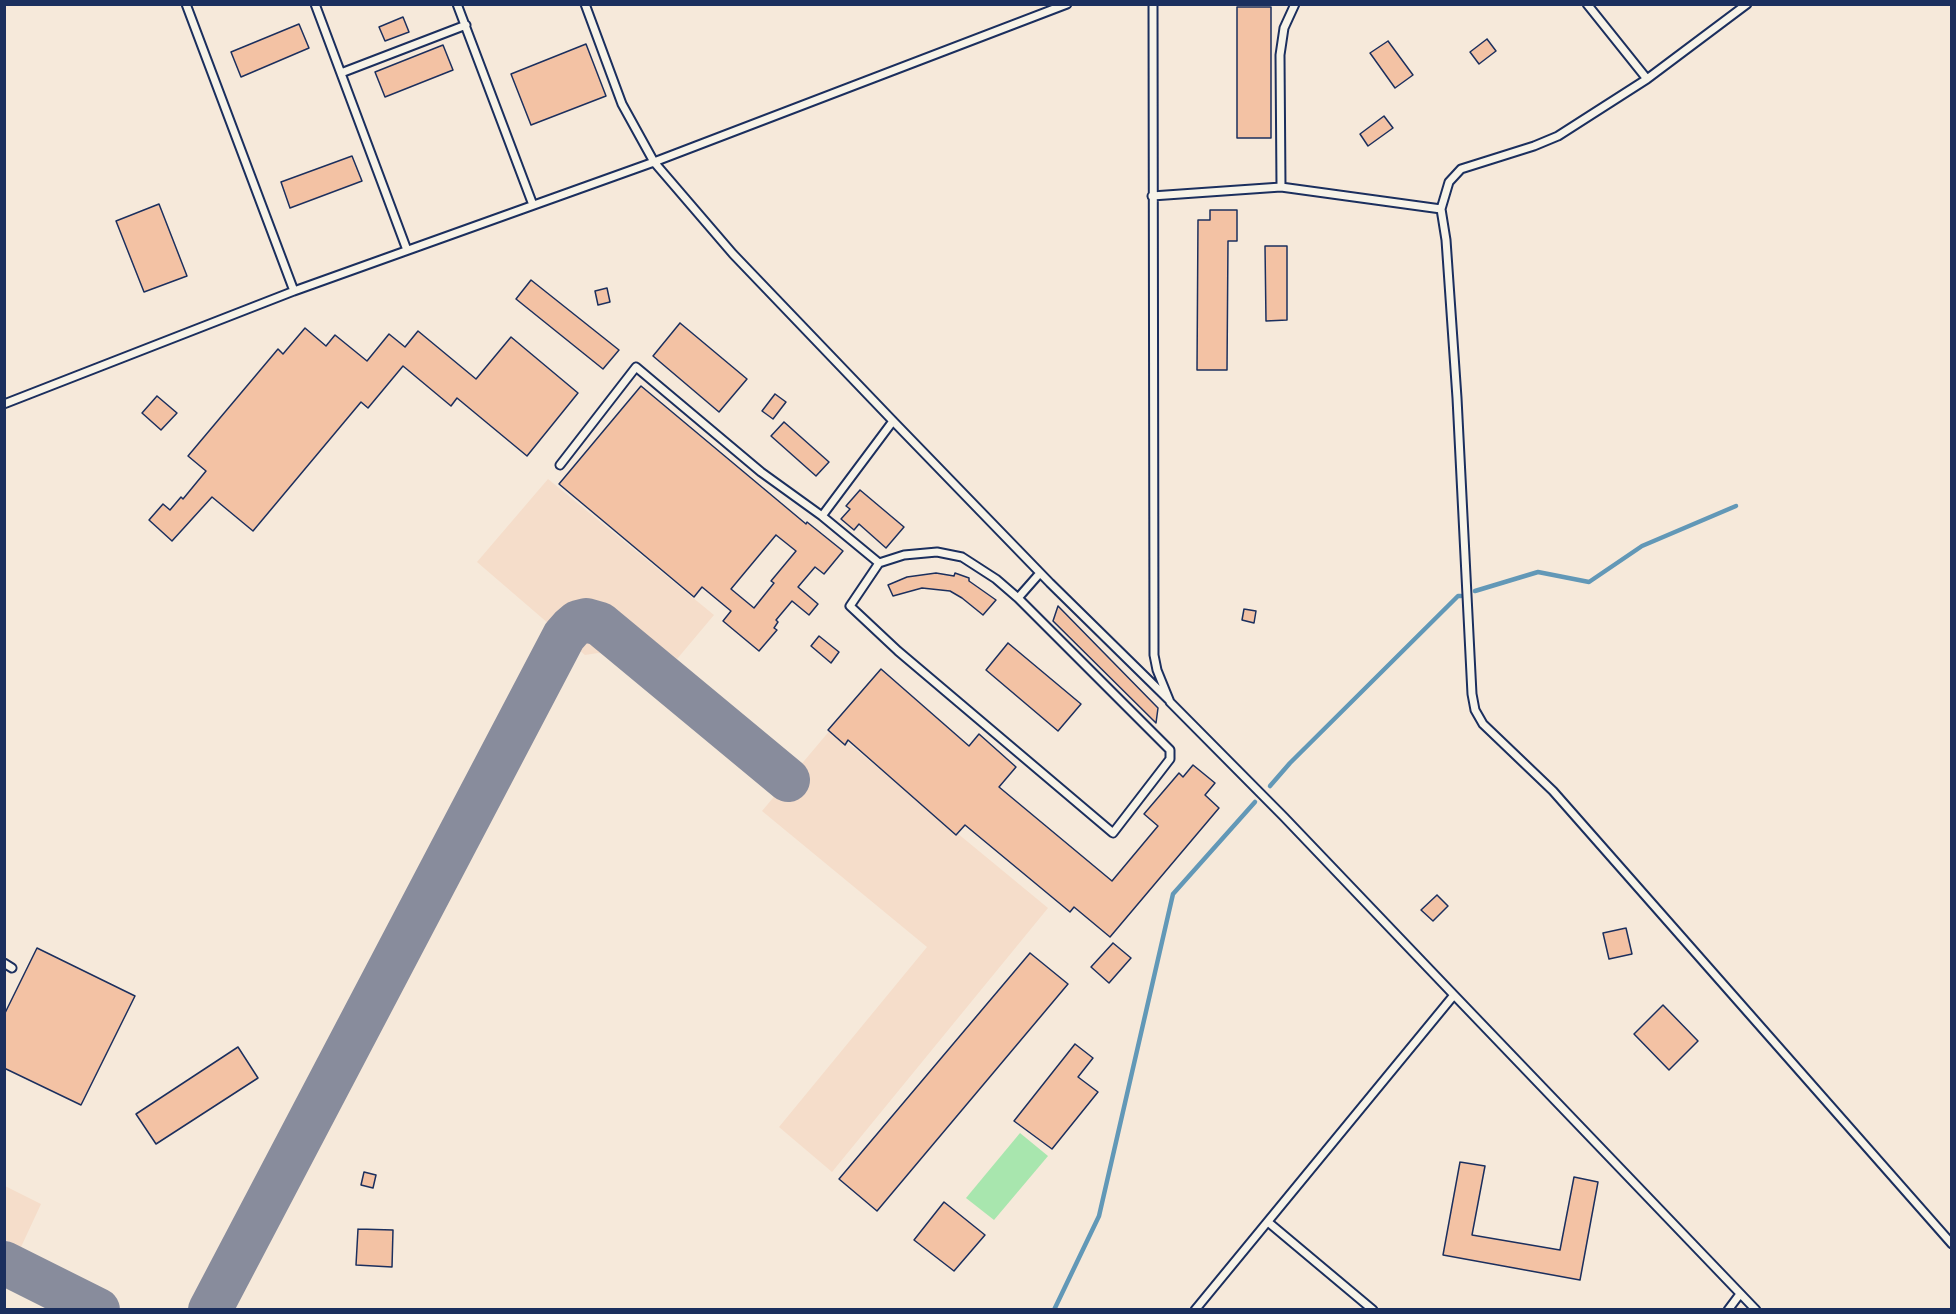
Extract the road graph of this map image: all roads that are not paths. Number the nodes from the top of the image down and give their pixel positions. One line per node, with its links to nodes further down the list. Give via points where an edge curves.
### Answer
1 (186, 4): 19 (lane)
2 (315, 4): 11 (lane)
3 (458, 4): 10 (lane)
4 (585, 4): 13 (lane, via 622,104)
5 (1067, 4): 13 (lane)
6 (1153, 4): 15 (lane)
7 (1295, 4): 14 (lane, via 1284,27 1280,55)
8 (1587, 4): 12 (lane)
9 (1747, 4): 12 (lane)
10 (466, 25): 11 (lane); 16 (lane)
11 (341, 73): 18 (lane)
12 (1647, 78): 17 (lane, via 1558,136 1461,168 1449,182)
13 (654, 162): 16 (lane); 21 (lane, via 733,254)
14 (1281, 187): 15 (lane); 17 (lane)
15 (1152, 196): 27 (lane, via 1154,655)
16 (533, 205): 18 (lane)
17 (1441, 209): 32 (lane, via 1457,398 1475,710 1483,724 1553,791)
18 (407, 250): 19 (lane)
19 (294, 291): 20 (lane)
20 (4, 404)
21 (893, 421): 23 (lane); 25 (lane)
22 (560, 465): 23 (lane, via 636,367 761,472)
23 (822, 516): 24 (lane)
24 (879, 563): 26 (lane, via 904,555 936,552 962,557); 26 (lane, via 850,606 1113,833 1170,759 1170,750)
25 (1040, 573): 26 (lane); 27 (lane)
26 (1018, 598)
27 (1170, 702): 30 (lane)
28 (4, 963): 29 (lane)
29 (12, 968)
30 (1454, 995): 31 (lane); 33 (lane)
31 (1268, 1222): 34 (lane); 35 (lane)
32 (1952, 1244)
33 (1740, 1294): 36 (lane); 37 (lane)
34 (1195, 1310)
35 (1373, 1310)
36 (1728, 1310)
37 (1756, 1310)

